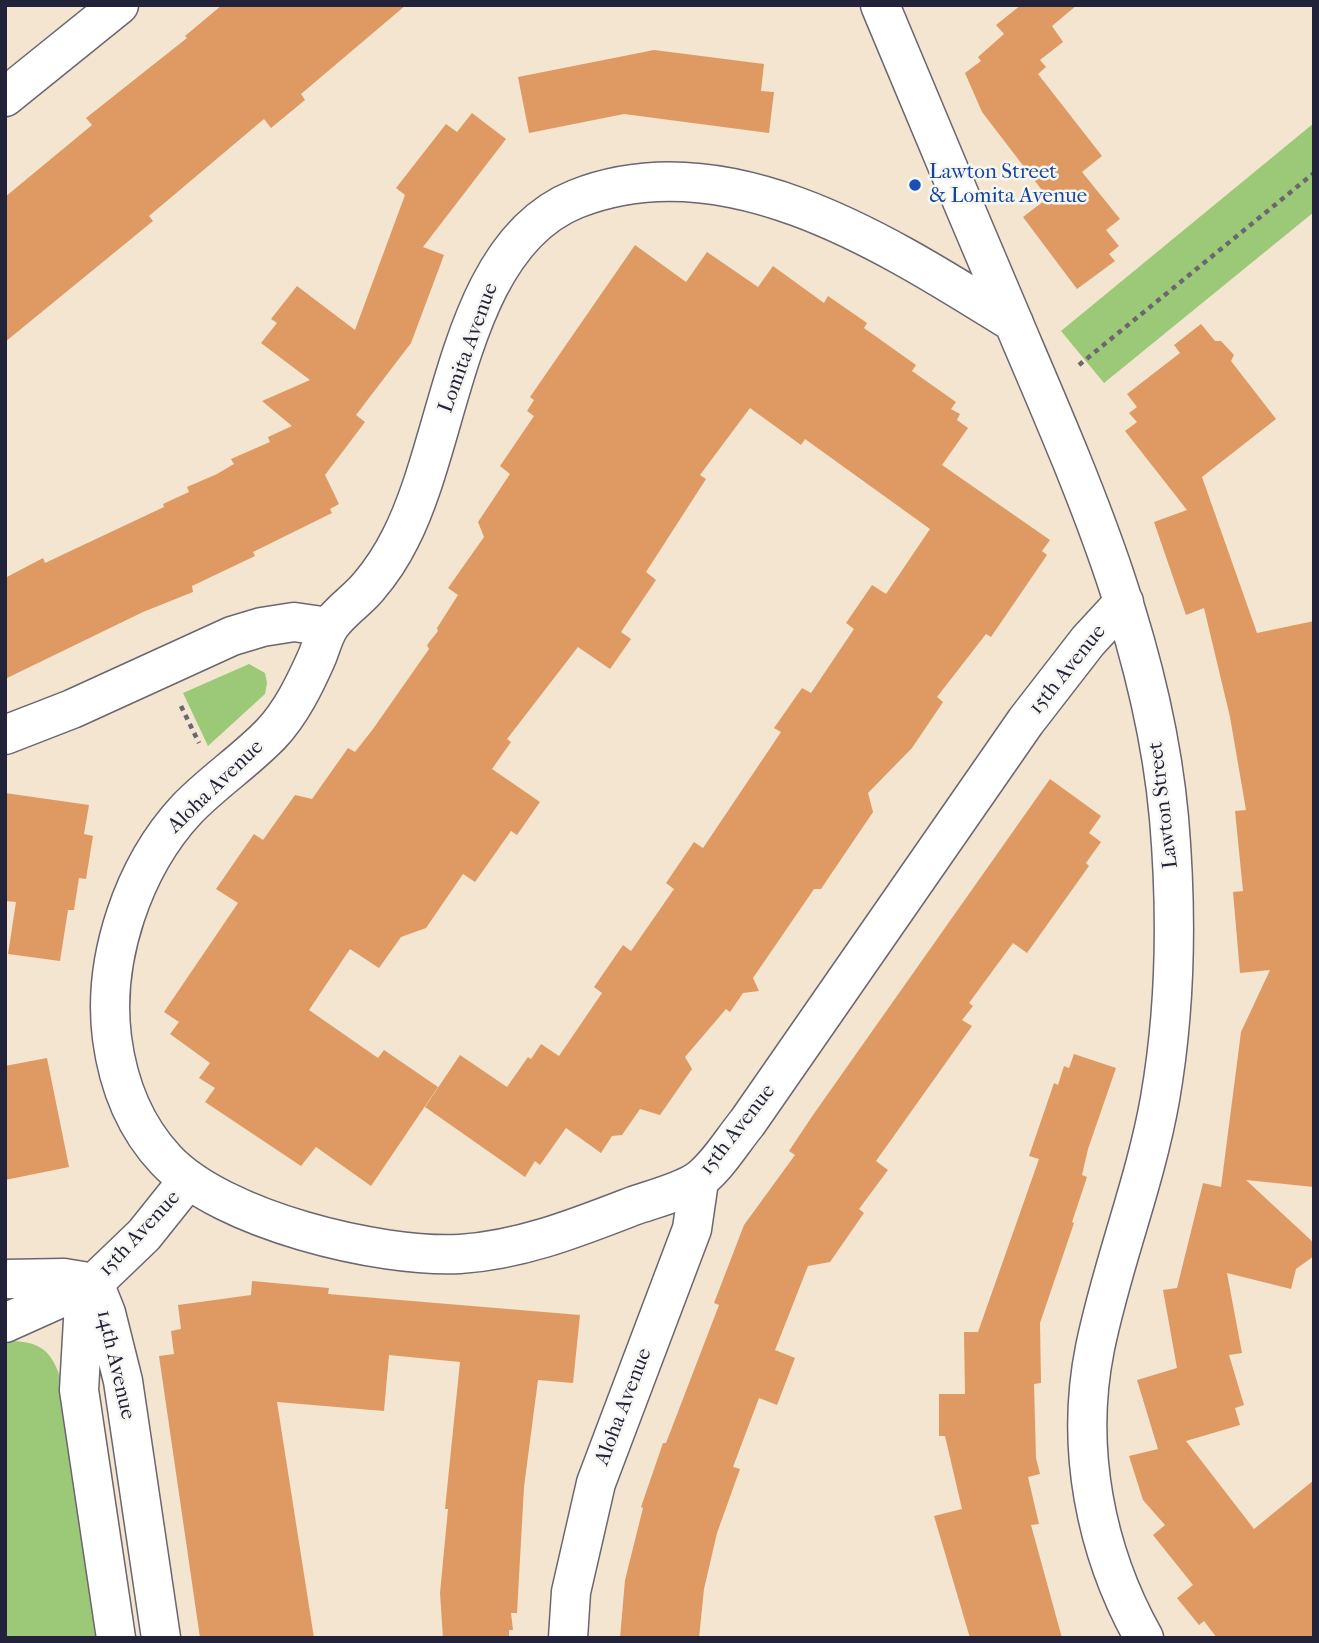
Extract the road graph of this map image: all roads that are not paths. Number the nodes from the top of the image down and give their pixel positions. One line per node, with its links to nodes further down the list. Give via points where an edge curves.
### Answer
1 (119, 5): 3 (street)
2 (880, 5): 4 (street, Lawton Street)
3 (5, 97)
4 (1014, 323): 5 (street, Lawton Street, via 1101,534); 6 (street, Lomita Avenue, via 849,228 764,197 684,181 616,188 580,198 551,211 508,251 478,313 400,540 370,585)
5 (1124, 603): 9 (street, 15th Avenue, via 1026,721 747,1123); 16 (street, Lawton Street, via 1144,669 1168,813 1173,952 1160,1096 1147,1162 1095,1351 1088,1447 1105,1552)
6 (329, 627): 7 (street, via 294,622 262,626); 8 (street, Aloha Avenue, via 308,677 273,732 167,832 149,861 122,929 111,996 111,1034 128,1104 145,1135)
7 (5, 735)
8 (188, 1180): 9 (street, 15th Avenue, via 243,1209 330,1237 416,1253 458,1254 544,1239); 11 (street, 15th Avenue, via 144,1234)
9 (699, 1181): 15 (street, Aloha Avenue, via 692,1229 596,1483 571,1592)
10 (5, 1279): 11 (street, 15th Avenue, via 64,1278)
11 (94, 1283): 12 (street, 15th Avenue); 13 (street, 14th Avenue, via 83,1320 79,1390); 14 (street, 14th Avenue, via 123,1381)
12 (5, 1323)
13 (116, 1638)
14 (161, 1638)
15 (568, 1638)
16 (1144, 1638)

